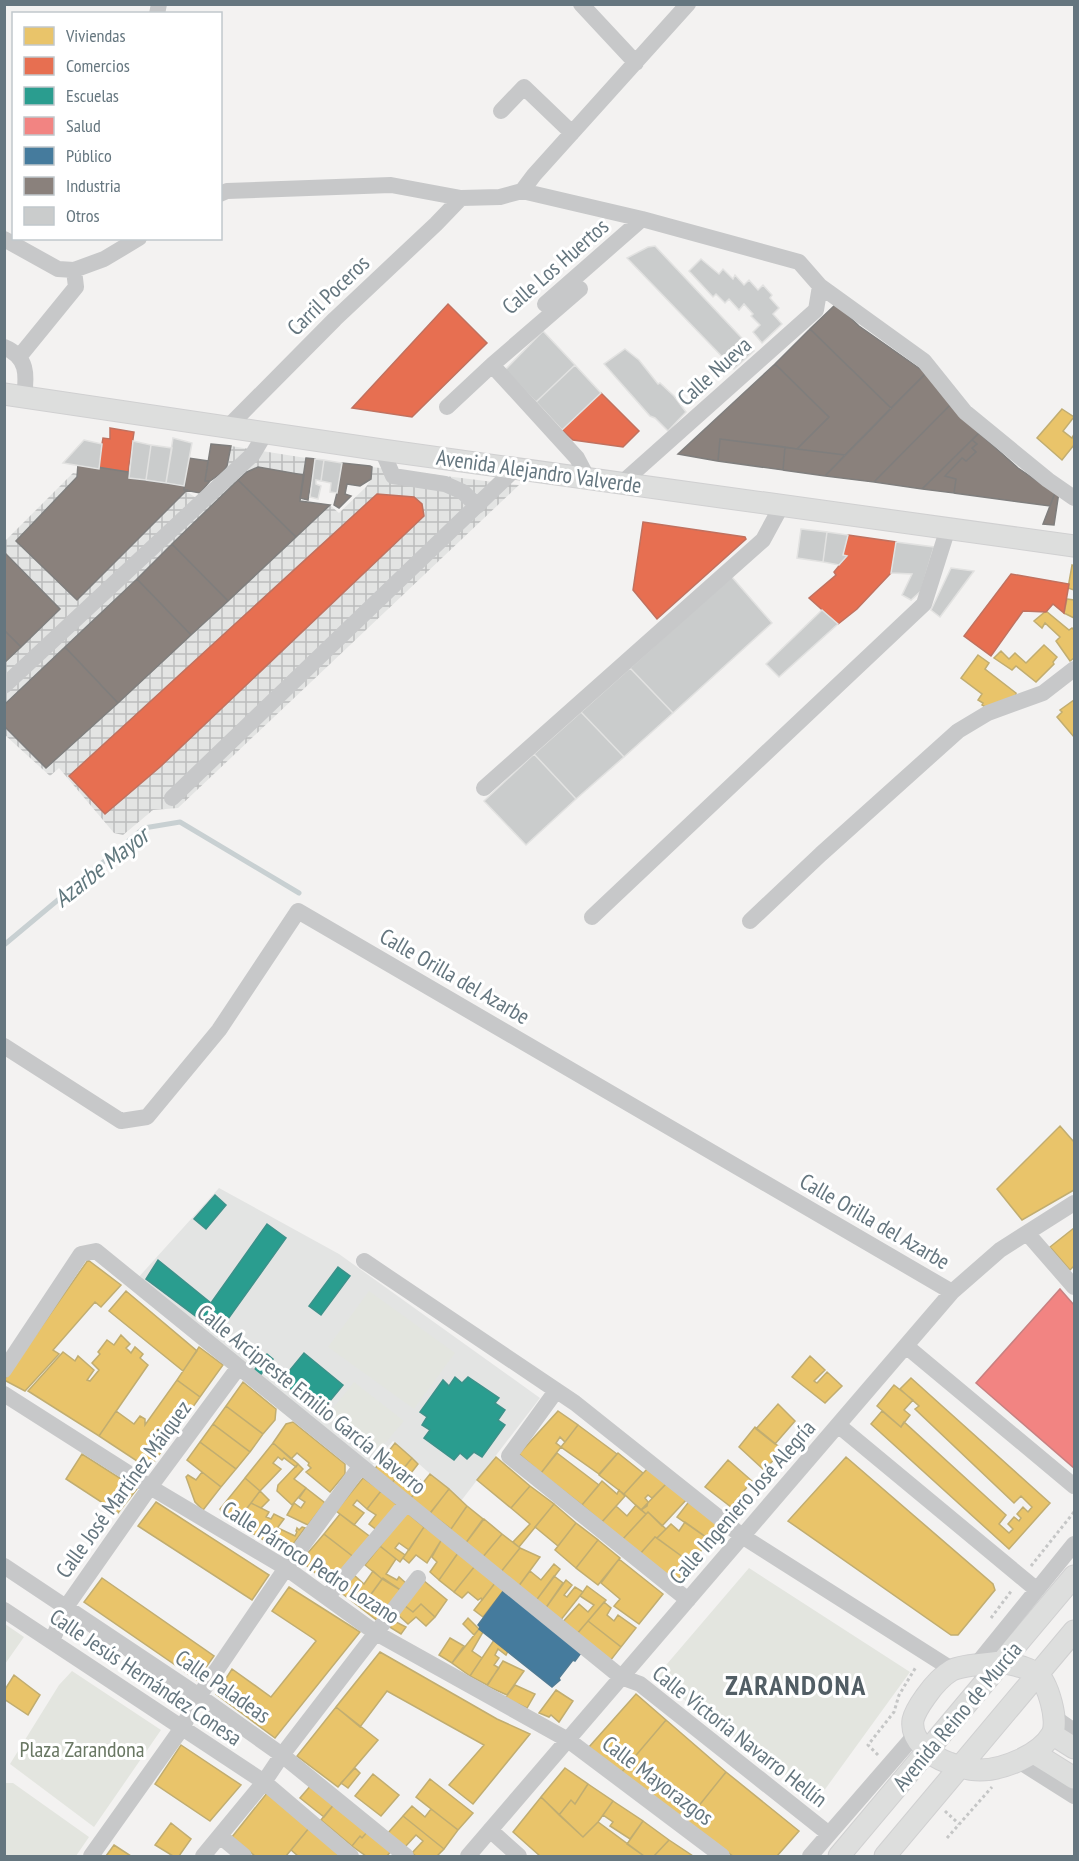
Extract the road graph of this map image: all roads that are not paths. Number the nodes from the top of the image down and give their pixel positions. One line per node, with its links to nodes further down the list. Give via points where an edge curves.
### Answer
1 (581, 4): 3 (street)
2 (688, 4): 3 (street)
3 (636, 63): 5 (street)
4 (501, 111): 5 (street, via 524,87)
5 (572, 133): 7 (street)
6 (223, 188): 8 (street, via 391,185)
7 (522, 191): 8 (street, via 500,197); 9 (street)
8 (462, 198): 21 (street, Carril Poceros)
9 (642, 219): 13 (street, via 799,262); 15 (street, Calle Los Huertos)
10 (4, 239): 12 (street, via 58,269)
11 (135, 240): 12 (street, via 104,259)
12 (74, 270): 17 (street, via 76,287)
13 (820, 286): 26 (street, Calle Nueva, via 816,310); 27 (street, via 924,361 965,412)
14 (580, 289): 18 (street, Calle Los Huertos)
15 (498, 346)
16 (4, 347): 17 (street)
17 (19, 357): 19 (street, via 27,378)
18 (492, 365): 20 (street, Calle Los Huertos); 25 (street, via 577,458)
19 (14, 396): 21 (main road, Avenida Alejandro Valverde)
20 (447, 408)
21 (228, 427): 22 (main road, Avenida Alejandro Valverde)
22 (266, 432): 23 (main road, Avenida Alejandro Valverde); 33 (street, via 253,454)
23 (382, 450): 24 (main road, Avenida Alejandro Valverde); 29 (street, via 393,476 445,484 463,492)
24 (518, 467): 25 (main road, Avenida Alejandro Valverde); 29 (street)
25 (587, 477): 26 (main road, Avenida Alejandro Valverde)
26 (623, 483): 28 (main road, Avenida Alejandro Valverde)
27 (1074, 498)
28 (782, 505): 30 (main road, Avenida Alejandro Valverde); 34 (street, via 763,540)
29 (477, 506): 35 (street)
30 (948, 528): 31 (main road, Avenida Alejandro Valverde); 36 (street, via 924,604)
31 (1074, 546)
32 (1074, 669): 37 (street, via 1043,693 988,713 958,731)
33 (4, 686)
34 (484, 788)
35 (172, 798)
36 (592, 917)
37 (750, 921)
38 (4, 1046): 43 (street, Calle Orilla del Azarbe, via 121,1120 147,1117 219,1030 298,911)
39 (1074, 1203): 40 (street, Calle Ingeniero José Alegría)
40 (1027, 1233): 42 (street); 43 (street, Calle Ingeniero José Alegría, via 1000,1250)
41 (364, 1261): 47 (street)
42 (1074, 1287)
43 (952, 1292): 44 (street, Calle Ingeniero José Alegría)
44 (906, 1346): 49 (street, Calle Ingeniero José Alegría); 51 (street)
45 (238, 1368): 46 (street, Calle Arcipreste Emilio García Navarro, via 96,1251 81,1254); 50 (street, Calle Arcipreste Emilio García Navarro); 52 (street, Calle José Martínez Máiquez)
46 (4, 1370)
47 (556, 1390): 54 (street); 62 (street, via 509,1456)
48 (4, 1394): 52 (street, Calle Párroco Pedro Lozano)
49 (838, 1425): 54 (street, Calle Ingeniero José Alegría); 60 (street)
50 (360, 1467): 53 (street, Calle Arcipreste Emilio García Navarro); 57 (street)
51 (1074, 1486)
52 (150, 1487): 57 (street, Calle Párroco Pedro Lozano); 63 (street, Calle José Martínez Máiquez)
53 (406, 1504): 61 (street); 72 (street, Calle Arcipreste Emilio García Navarro)
54 (742, 1536): 62 (street, Calle Ingeniero José Alegría); 70 (street)
55 (1074, 1544): 60 (street)
56 (4, 1566): 63 (street, Calle Paladeas)
57 (286, 1568): 61 (street, Calle Párroco Pedro Lozano); 73 (street)
58 (1074, 1576): 68 (main road, Avenida Reino de Murcia)
59 (418, 1578): 66 (street)
60 (1036, 1590): 69 (street)
61 (327, 1598): 66 (street, Calle Párroco Pedro Lozano)
62 (688, 1600): 72 (street, Calle Ingeniero José Alegría)
63 (66, 1607): 67 (street, Calle José Martínez Máiquez); 73 (street, Calle Paladeas)
64 (4, 1610): 67 (street, Calle Jesús Hernández Conesa)
65 (1074, 1630): 71 (main road, Avenida Reino de Murcia)
66 (376, 1633): 77 (street, Calle Párroco Pedro Lozano); 80 (street)
67 (52, 1641): 75 (street, Calle Jesús Hernández Conesa)
68 (1002, 1662): 69 (main road); 71 (main road); 78 (main road, Avenida Reino de Murcia)
69 (976, 1665): 70 (main road)
70 (952, 1670): 78 (main road, via 919,1705 913,1720)
71 (1038, 1674): 74 (main road, via 1047,1691); 82 (main road, Avenida Reino de Murcia)
72 (621, 1677): 77 (street, Calle Ingeniero José Alegría); 87 (street, Calle Victoria Navarro Hellín, via 640,1684)
73 (199, 1696): 75 (street); 80 (street, Calle Paladeas)
74 (1053, 1725): 76 (street); 79 (main road); 81 (main road)
75 (182, 1728): 84 (street, Calle Jesús Hernández Conesa); 89 (street)
76 (1074, 1731)
77 (568, 1740): 86 (street, Calle Ingeniero José Alegría); 96 (street, Calle Mayorazgos)
78 (921, 1743): 82 (main road); 87 (street); 98 (main road, Avenida Reino de Murcia)
79 (1074, 1748)
80 (282, 1755): 84 (street); 93 (street, Calle Paladeas)
81 (1026, 1757): 82 (main road, via 990,1769); 83 (main road); 85 (street)
82 (959, 1767): 99 (main road, Avenida Reino de Murcia)
83 (1074, 1778)
84 (264, 1782): 88 (street); 92 (street, Calle Jesús Hernández Conesa)
85 (1074, 1796)
86 (490, 1830): 94 (street, Calle Ingeniero José Alegría); 95 (street)
87 (830, 1834): 97 (street)
88 (220, 1836): 90 (street); 91 (street)
89 (91, 1857)
90 (203, 1857)
91 (244, 1857)
92 (351, 1857)
93 (406, 1857)
94 (468, 1857)
95 (519, 1857)
96 (722, 1857)
97 (810, 1857)
98 (839, 1857)
99 (885, 1857)

